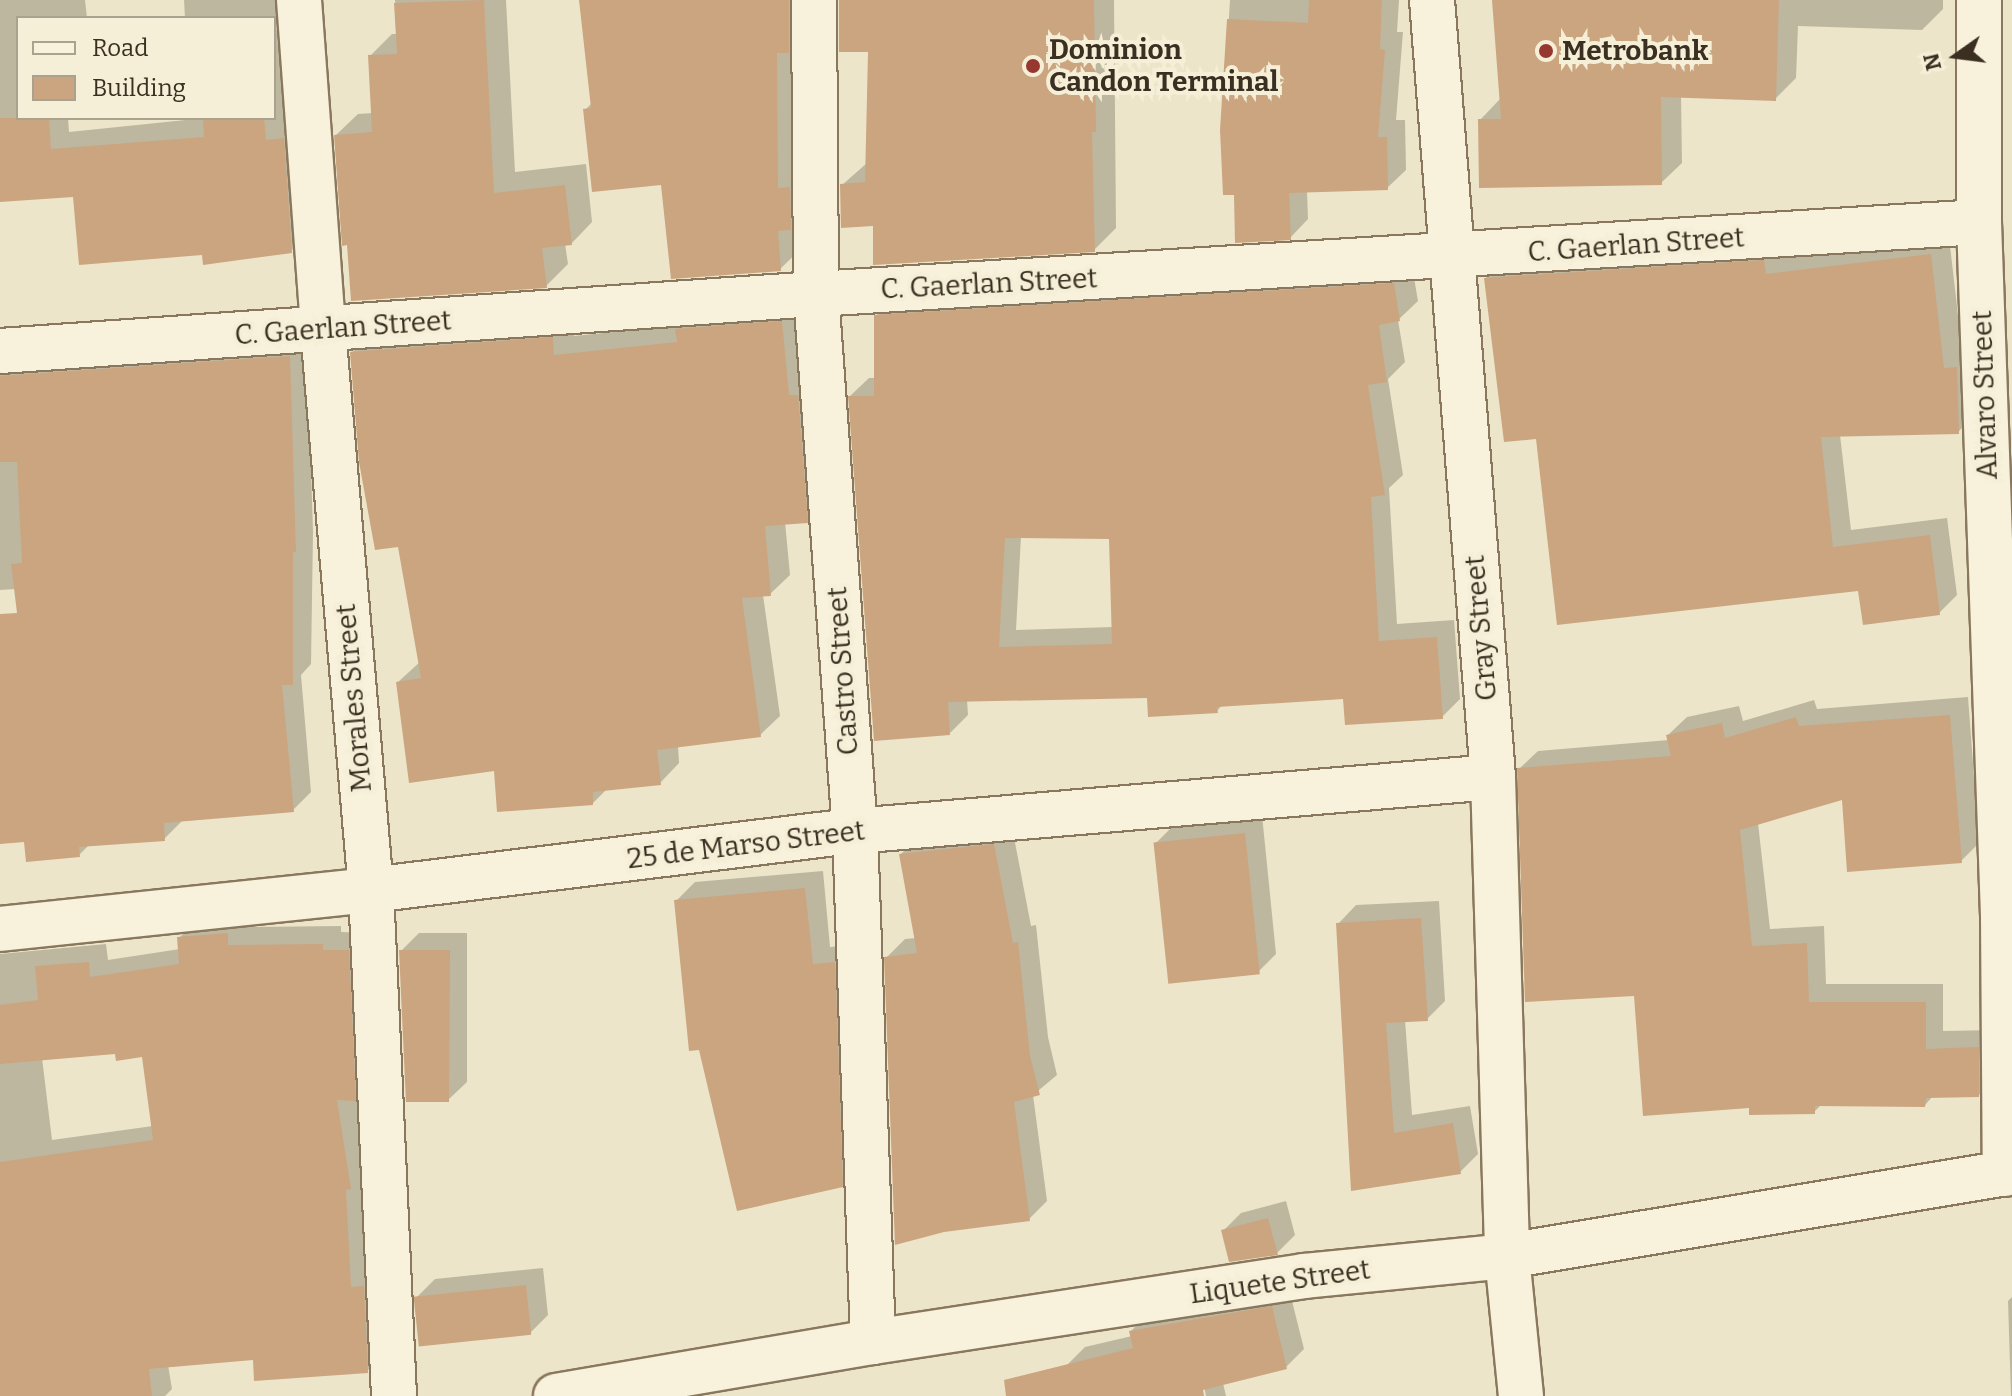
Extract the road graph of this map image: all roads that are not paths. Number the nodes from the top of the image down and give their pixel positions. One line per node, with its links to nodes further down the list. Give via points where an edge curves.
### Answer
1 (299, 0): 8 (street, Morales Street)
2 (814, 0): 7 (street, Castro Street)
3 (1432, 0): 6 (street, Gray Street)
4 (1979, 0): 5 (street, Alvaro Street)
5 (1979, 222): 6 (street, C. Gaerlan Street); 14 (street, Alvaro Street)
6 (1451, 257): 7 (street, C. Gaerlan Street); 10 (street, Gray Street)
7 (816, 294): 8 (street, C. Gaerlan Street); 11 (street, Castro Street)
8 (323, 330): 9 (street, C. Gaerlan Street); 12 (street, Morales Street)
9 (0, 351)
10 (1493, 777): 11 (street, 25 de Marso Street); 15 (street, Gray Street)
11 (855, 831): 12 (street, 25 de Marso Street); 16 (street, Castro Street)
12 (371, 890): 13 (street, 25 de Marso Street); 17 (street, Morales Street)
13 (0, 929)
14 (2009, 1173): 15 (street, Liquete Street)
15 (1507, 1256): 16 (street, Liquete Street, via 1304,1276); 19 (street, Gray Street)
16 (873, 1342): 18 (street, Liquete Street)
17 (394, 1396)
18 (556, 1396)
19 (1521, 1396)

